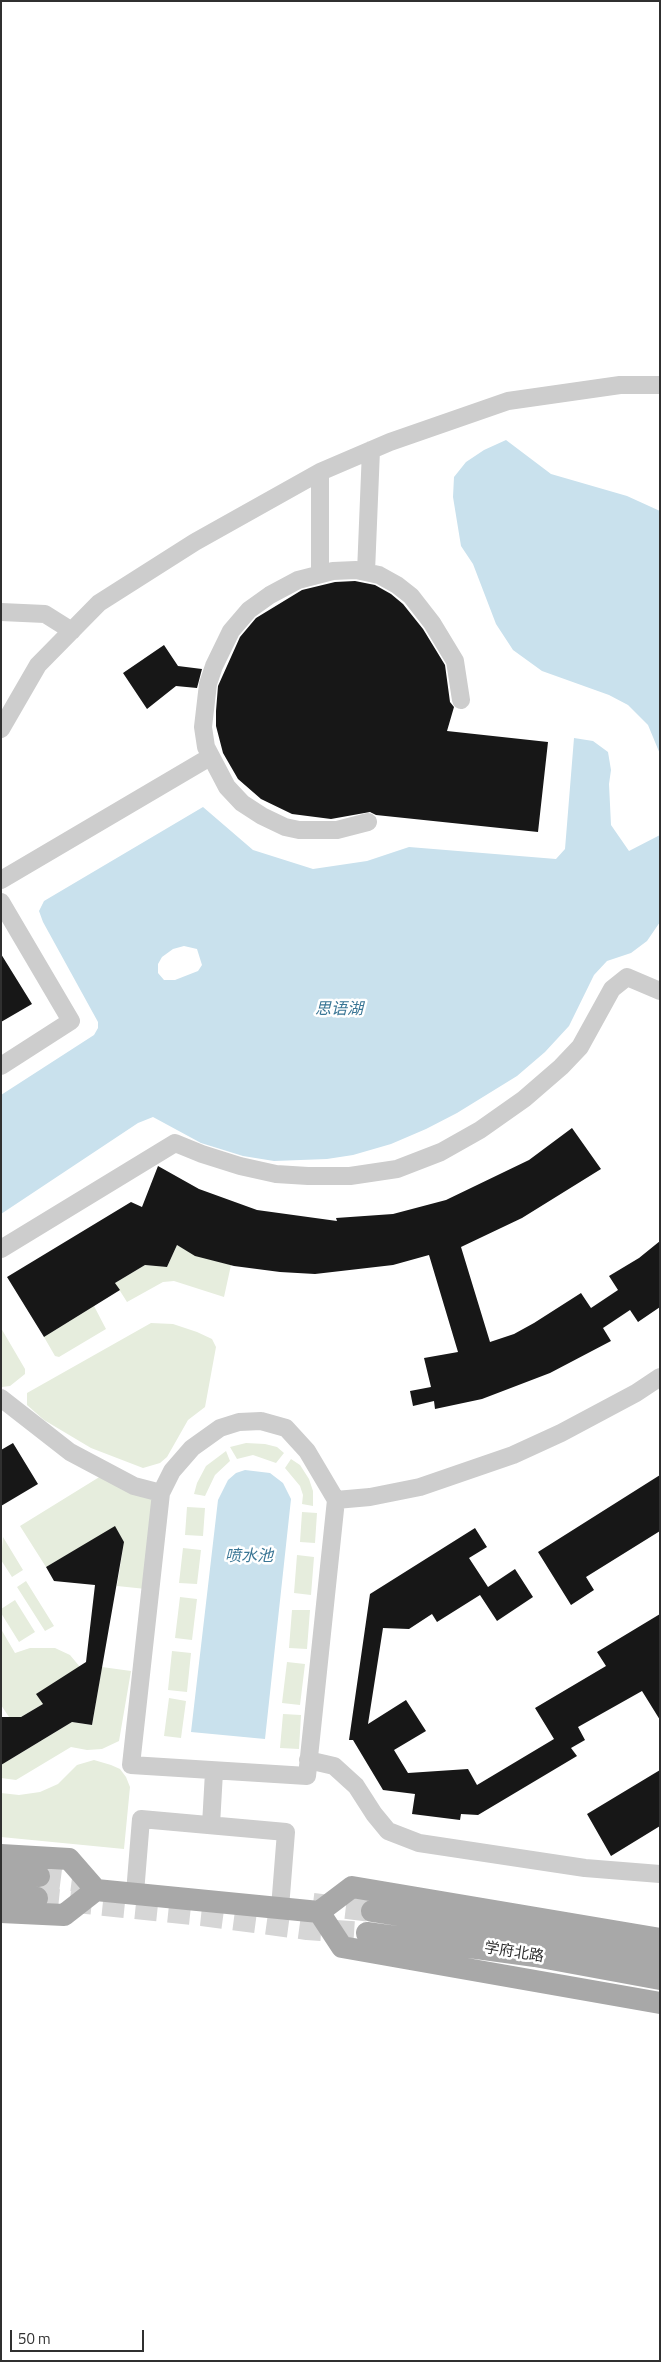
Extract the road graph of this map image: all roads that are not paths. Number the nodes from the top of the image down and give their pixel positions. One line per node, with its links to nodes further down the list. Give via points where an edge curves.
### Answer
1 (660, 385): 2 (street, via 620,385 508,401)
2 (371, 450): 3 (street); 4 (street)
3 (320, 472): 5 (street); 7 (street, via 196,542 115,593)
4 (366, 572): 5 (street); 8 (street, via 397,585 422,609 455,661)
5 (320, 574): 10 (street, via 298,580 270,595 249,610 231,631 214,666 204,702 203,736)
6 (1, 612): 7 (street, via 45,614)
7 (72, 631): 9 (street, via 38,666)
8 (461, 700)
9 (1, 729)
10 (210, 757): 11 (street, via 234,795 275,823 299,830 337,830); 12 (street)
11 (368, 822)
12 (1, 880)
13 (1, 902): 15 (street, via 72,1021)
14 (660, 991): 16 (street, via 628,977 612,989 580,1047 524,1099 487,1125 432,1155 397,1169 350,1176 284,1175 230,1163 175,1143)
15 (1, 1066)
16 (1, 1249)
17 (660, 1377): 20 (street, via 561,1433 513,1455 420,1487)
18 (3, 1401): 19 (street, via 70,1452 134,1486)
19 (161, 1493): 20 (street, via 172,1471 192,1448 220,1428 239,1422 261,1421 286,1428 307,1451); 22 (street, via 131,1765)
20 (336, 1500): 21 (street)
21 (308, 1760): 22 (street, via 307,1776); 26 (street, via 334,1766 356,1786 388,1831 419,1843 585,1868)
22 (214, 1772): 23 (street)
23 (211, 1825): 28 (street, via 141,1818); 30 (street, via 286,1832)
24 (1, 1854): 27 (main road, via 69,1859)
25 (1, 1874): 29 (main road, via 38,1887)
26 (660, 1874)
27 (96, 1890): 28 (main road); 31 (main road, via 64,1915)
28 (135, 1893): 30 (main road)
29 (1, 1896)
30 (280, 1908): 32 (main road)
31 (1, 1912)
32 (319, 1912): 33 (main road, via 352,1887); 36 (main road, via 342,1946)
33 (660, 1939)
34 (660, 1958): 35 (main road, 学府北路, via 496,1930 369,1922)
35 (660, 1979)
36 (660, 2003)

